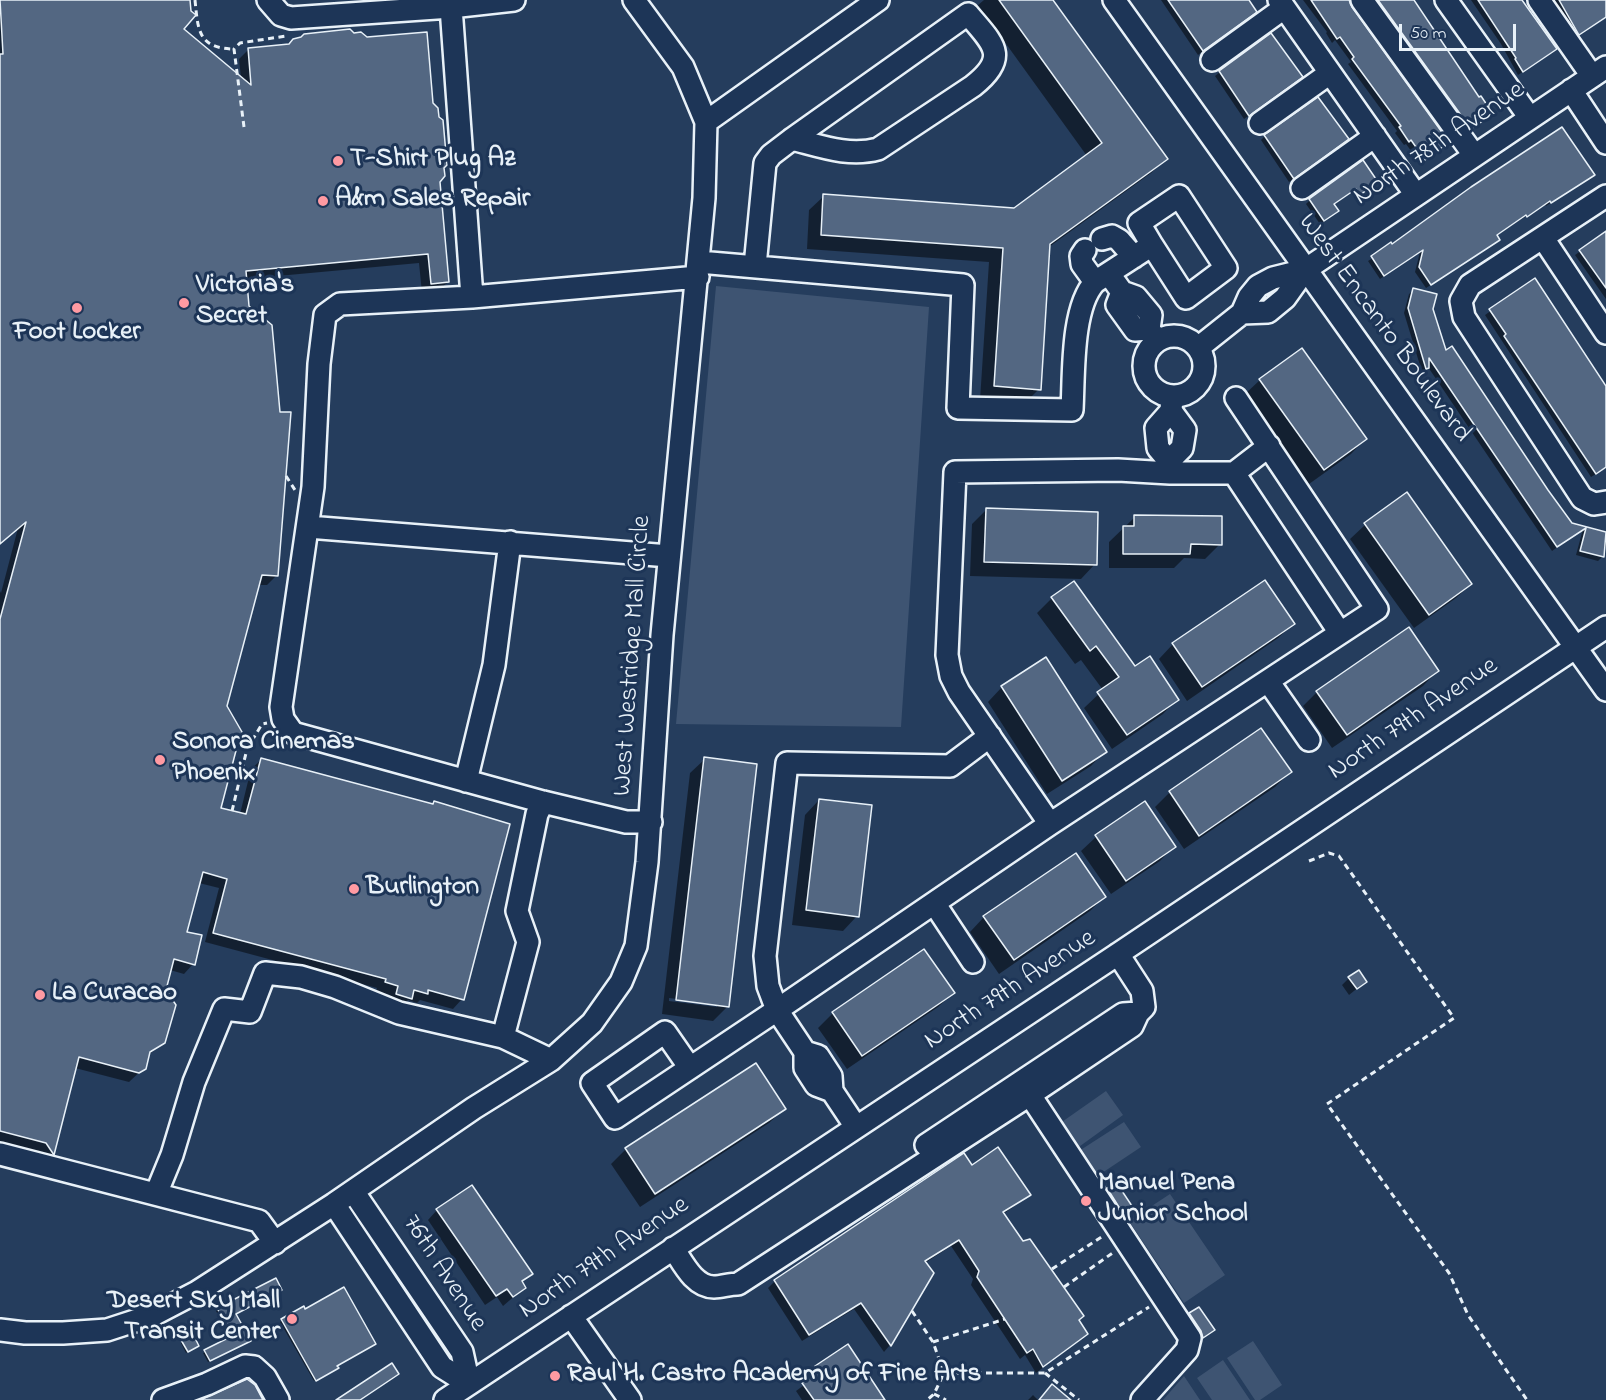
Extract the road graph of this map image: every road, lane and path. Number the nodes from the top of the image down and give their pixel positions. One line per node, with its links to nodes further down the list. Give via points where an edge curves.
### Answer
1 (195, 0): 13 (path, via 198,31 205,41 215,47)
2 (268, 0): 11 (street, via 281,15 291,18)
3 (514, 0): 11 (street)
4 (634, 0): 19 (street, West Westridge Mall Circle, via 683,67)
5 (878, 0): 19 (street)
6 (1114, 0): 34 (street, West Encanto Boulevard)
7 (1362, 0): 25 (street)
8 (1446, 0): 18 (street)
9 (1539, 0): 15 (street)
10 (1282, 4): 14 (street); 16 (street)
11 (451, 7): 36 (street)
12 (294, 35): 13 (path, via 240,43)
13 (234, 49): 21 (path)
14 (1212, 60)
15 (1599, 71): 17 (street, North 78th Avenue)
16 (1330, 73): 20 (street); 22 (street)
17 (1571, 90): 18 (street, North 78th Avenue); 24 (street)
18 (1530, 118): 25 (street, North 78th Avenue)
19 (706, 122): 33 (street, West Westridge Mall Circle)
20 (1260, 123)
21 (244, 127)
22 (1375, 136): 26 (street); 27 (street)
23 (792, 139): 23 (street, via 968,14 993,45 992,65 986,76 878,149 843,152); 32 (street, via 765,163)
24 (1606, 143)
25 (1474, 155): 27 (street, North 78th Avenue)
26 (1302, 188)
27 (1416, 195): 34 (street, North 78th Avenue)
28 (1606, 196): 29 (street)
29 (1543, 238): 37 (street); 45 (street, via 1470,285 1461,302 1464,317 1582,498)
30 (1152, 245): 30 (street, via 1186,298 1226,267 1179,196 1139,224); 31 (street)
31 (1134, 257): 35 (street); 35 (street, via 1112,236 1093,245 1081,256 1082,264)
32 (755, 266): 33 (street); 35 (street, via 963,285 958,408 1072,410 1078,324 1089,289)
33 (698, 270): 36 (street); 48 (street, West Westridge Mall Circle)
34 (1305, 270): 39 (street, via 1285,298 1268,312 1242,313); 51 (street, West Encanto Boulevard)
35 (1102, 278): 38 (street, via 1122,291 1118,305 1135,330)
36 (472, 297): 46 (street, via 340,304 325,315)
37 (1606, 333)
38 (1153, 335): 39 (street, via 1185,338); 41 (street, via 1145,356 1145,376)
39 (1198, 348): 41 (street, via 1203,360 1200,380)
40 (1236, 398): 42 (street)
41 (1171, 403): 43 (street, via 1156,428 1158,448)
42 (1269, 446): 44 (street); 50 (street, via 1377,609)
43 (1169, 467): 44 (street); 55 (street, via 955,472 947,656 959,692)
44 (1234, 473): 50 (street)
45 (1600, 503)
46 (308, 527): 47 (street); 57 (street, via 281,707 286,726 293,733)
47 (510, 542): 48 (street); 57 (street, via 494,665)
48 (669, 556): 60 (street, West Westridge Mall Circle)
49 (1606, 627): 51 (street, North 79th Avenue)
50 (1340, 633): 52 (street)
51 (1576, 647): 53 (street, West Encanto Boulevard); 64 (street, North 79th Avenue)
52 (1268, 681): 56 (street); 61 (street)
53 (1606, 690)
54 (262, 724): 59 (path, via 248,749)
55 (990, 736): 61 (street); 66 (street, via 950,766 787,763 765,956 768,986)
56 (1309, 740)
57 (466, 781): 58 (street)
58 (543, 802): 60 (street, via 626,822); 68 (street, via 537,814 517,911 528,942)
59 (232, 811)
60 (651, 822): 69 (street, West Westridge Mall Circle, via 636,946 630,962 592,1023)
61 (1050, 824): 63 (street)
62 (1309, 861): 100 (path, via 1329,854 1339,856 1454,1018 1327,1104 1449,1273 1468,1315)
63 (934, 903): 65 (street); 66 (street)
64 (1118, 954): 67 (street, via 1142,991 1144,1007); 72 (street, North 79th Avenue)
65 (973, 962)
66 (777, 1010): 70 (street); 72 (street, via 805,1052 805,1068 816,1085 832,1091)
67 (1138, 1013): 71 (street, via 1132,1026); 80 (street, via 1114,1020 732,1274)
68 (503, 1037): 69 (street); 74 (street, via 399,1013 301,977 265,973 250,1012 224,1009)
69 (551, 1060): 75 (street, West Westridge Mall Circle)
70 (690, 1068)
71 (1030, 1095): 76 (street); 80 (street, via 738,1284)
72 (856, 1127): 78 (street, North 79th Avenue)
73 (0, 1154): 74 (street)
74 (156, 1194): 77 (street, via 259,1221)
75 (344, 1197): 77 (street, West Westridge Mall Circle); 90 (street, 76th Avenue, via 462,1352)
76 (1122, 1234): 79 (path); 81 (path); 82 (street)
77 (274, 1243): 86 (street, West Westridge Mall Circle, via 186,1298 107,1330)
78 (673, 1248): 80 (street, via 704,1286); 84 (street, North 79th Avenue)
79 (1052, 1269)
80 (727, 1284)
81 (1064, 1287)
82 (1164, 1298): 89 (path); 99 (street, via 1190,1338 1187,1350)
83 (912, 1311): 87 (path)
84 (571, 1316): 90 (street, North 79th Avenue); 95 (street)
85 (1005, 1319): 87 (path)
86 (0, 1330)
87 (933, 1342): 88 (path)
88 (944, 1373): 89 (path); 91 (path)
89 (1045, 1373): 98 (path)
90 (469, 1384): 94 (street, North 79th Avenue)
91 (934, 1394): 96 (path); 97 (path)
92 (163, 1400): 93 (street, via 245,1366 254,1367 265,1377)
93 (278, 1400)
94 (445, 1400)
95 (630, 1400)
96 (927, 1400)
97 (946, 1400)
98 (1079, 1400)
99 (1142, 1400)
100 (1527, 1400)

